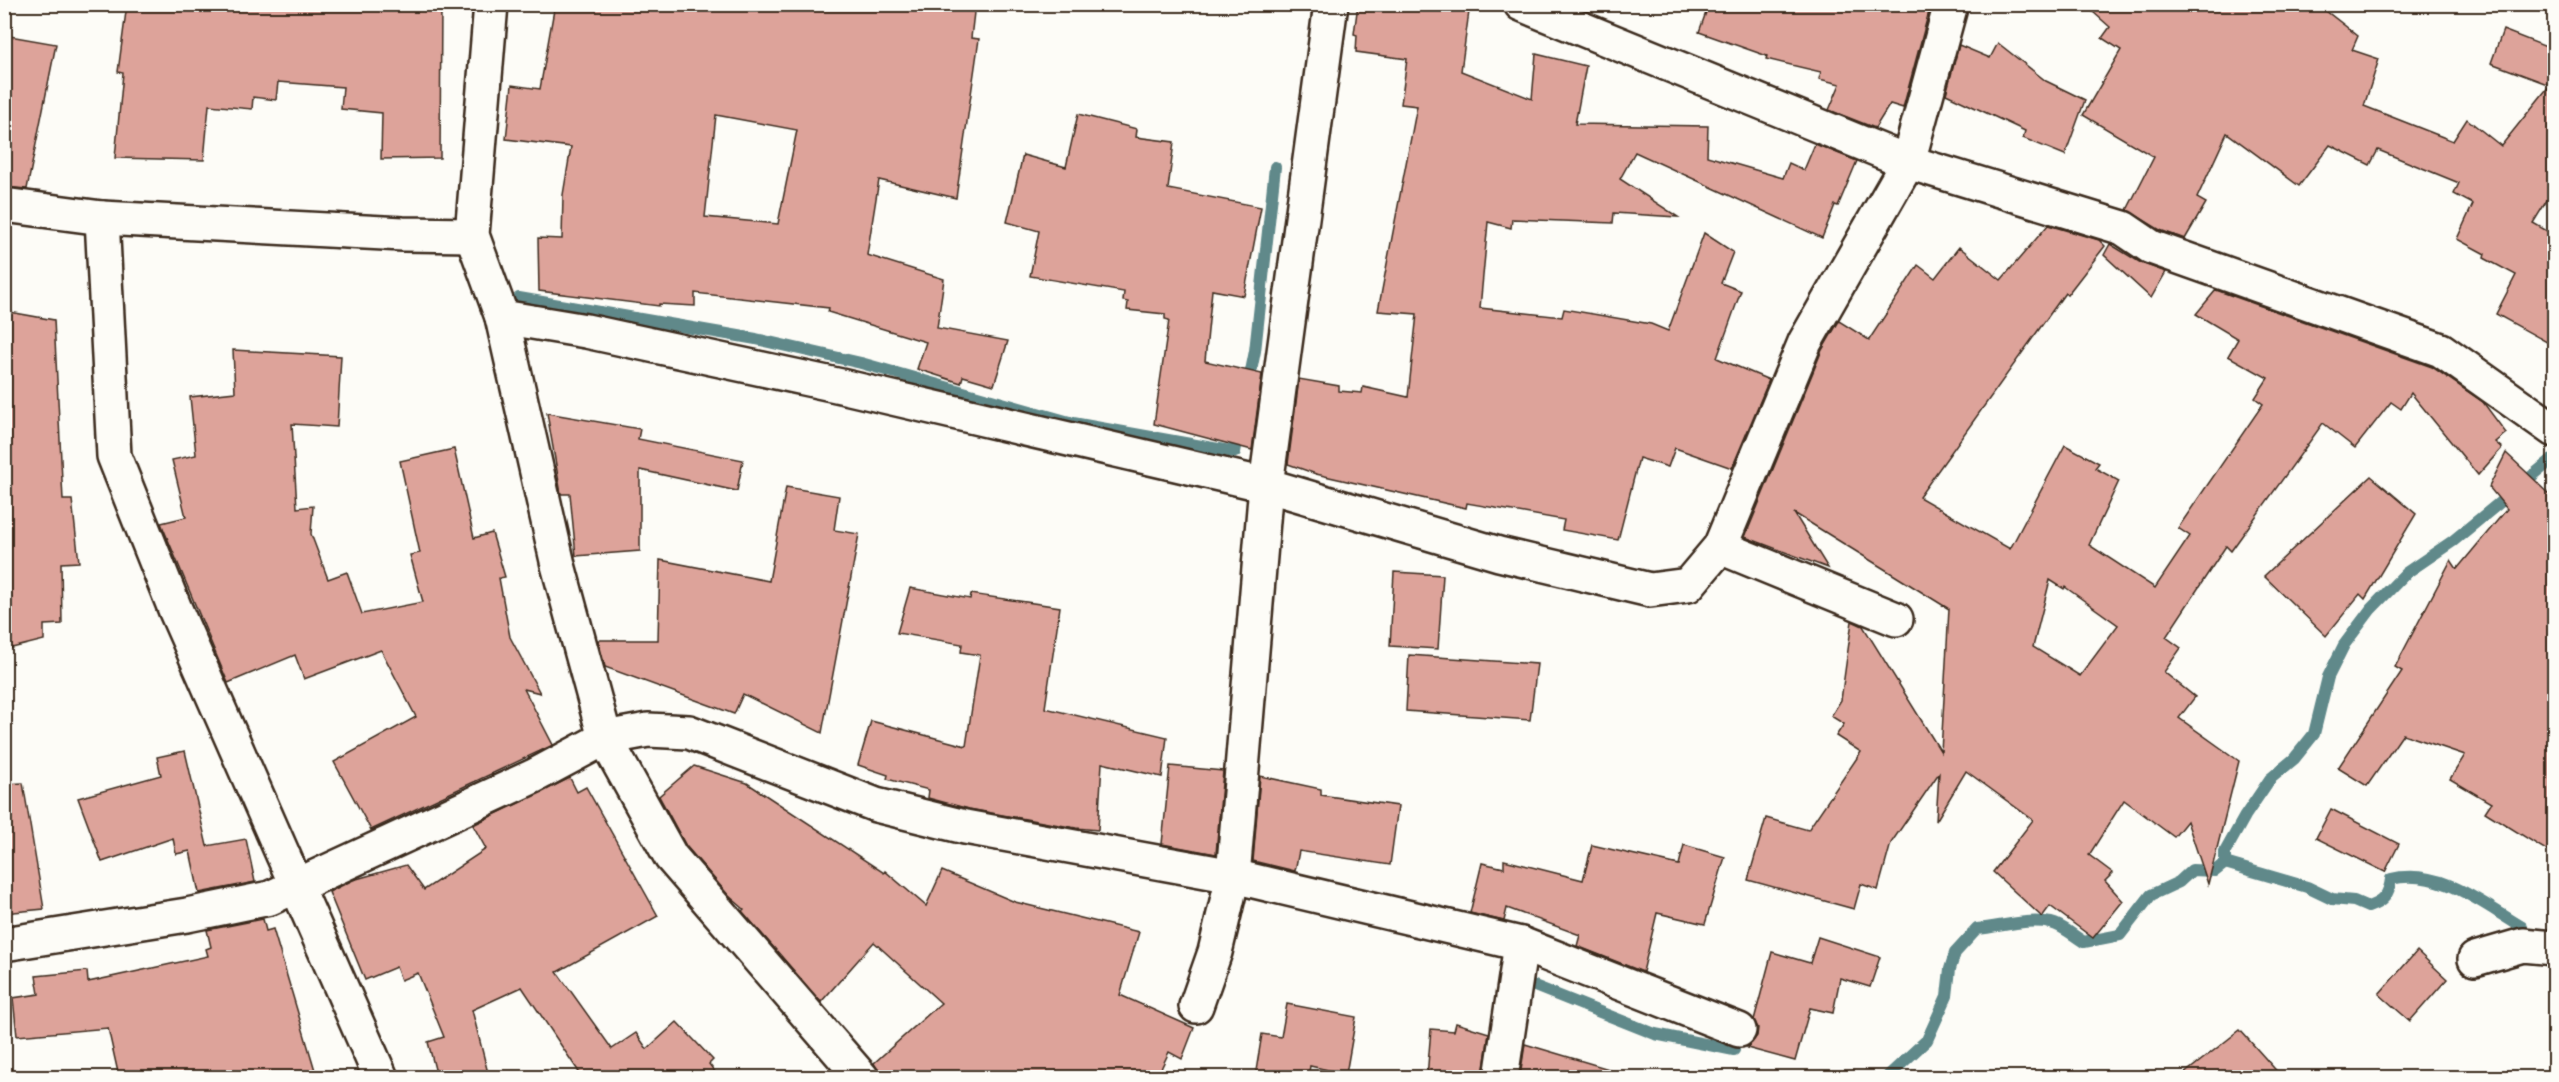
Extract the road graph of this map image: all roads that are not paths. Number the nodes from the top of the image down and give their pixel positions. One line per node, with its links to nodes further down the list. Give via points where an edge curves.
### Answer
1 (491, 4): 8 (street)
2 (1331, 4): 11 (street)
3 (1521, 4): 5 (street)
4 (1951, 4): 5 (street)
5 (1908, 162): 10 (street, via 2122,228 2151,248 2441,350); 12 (street, via 1805,342)
6 (4, 205): 7 (street)
7 (102, 218): 8 (street); 16 (street, via 114,456 175,609)
8 (472, 235): 9 (street)
9 (502, 317): 11 (street, via 586,331 841,386); 14 (street, via 558,565)
10 (2554, 430)
11 (1266, 484): 12 (street, via 1499,554 1650,590 1688,585); 15 (street)
12 (1720, 547): 13 (street)
13 (1896, 619)
14 (604, 738): 15 (street, via 648,730 689,732 876,805 965,827); 16 (street, via 534,776); 23 (street, via 671,857)
15 (1233, 876): 18 (street); 21 (street, via 1215,952)
16 (297, 884): 17 (street, via 253,902); 24 (street)
17 (4, 944)
18 (1521, 944): 22 (street); 25 (street)
19 (2554, 948): 20 (street, via 2523,945)
20 (2475, 959)
21 (1196, 1006)
22 (1738, 1030)
23 (859, 1076)
24 (381, 1077)
25 (1501, 1077)

